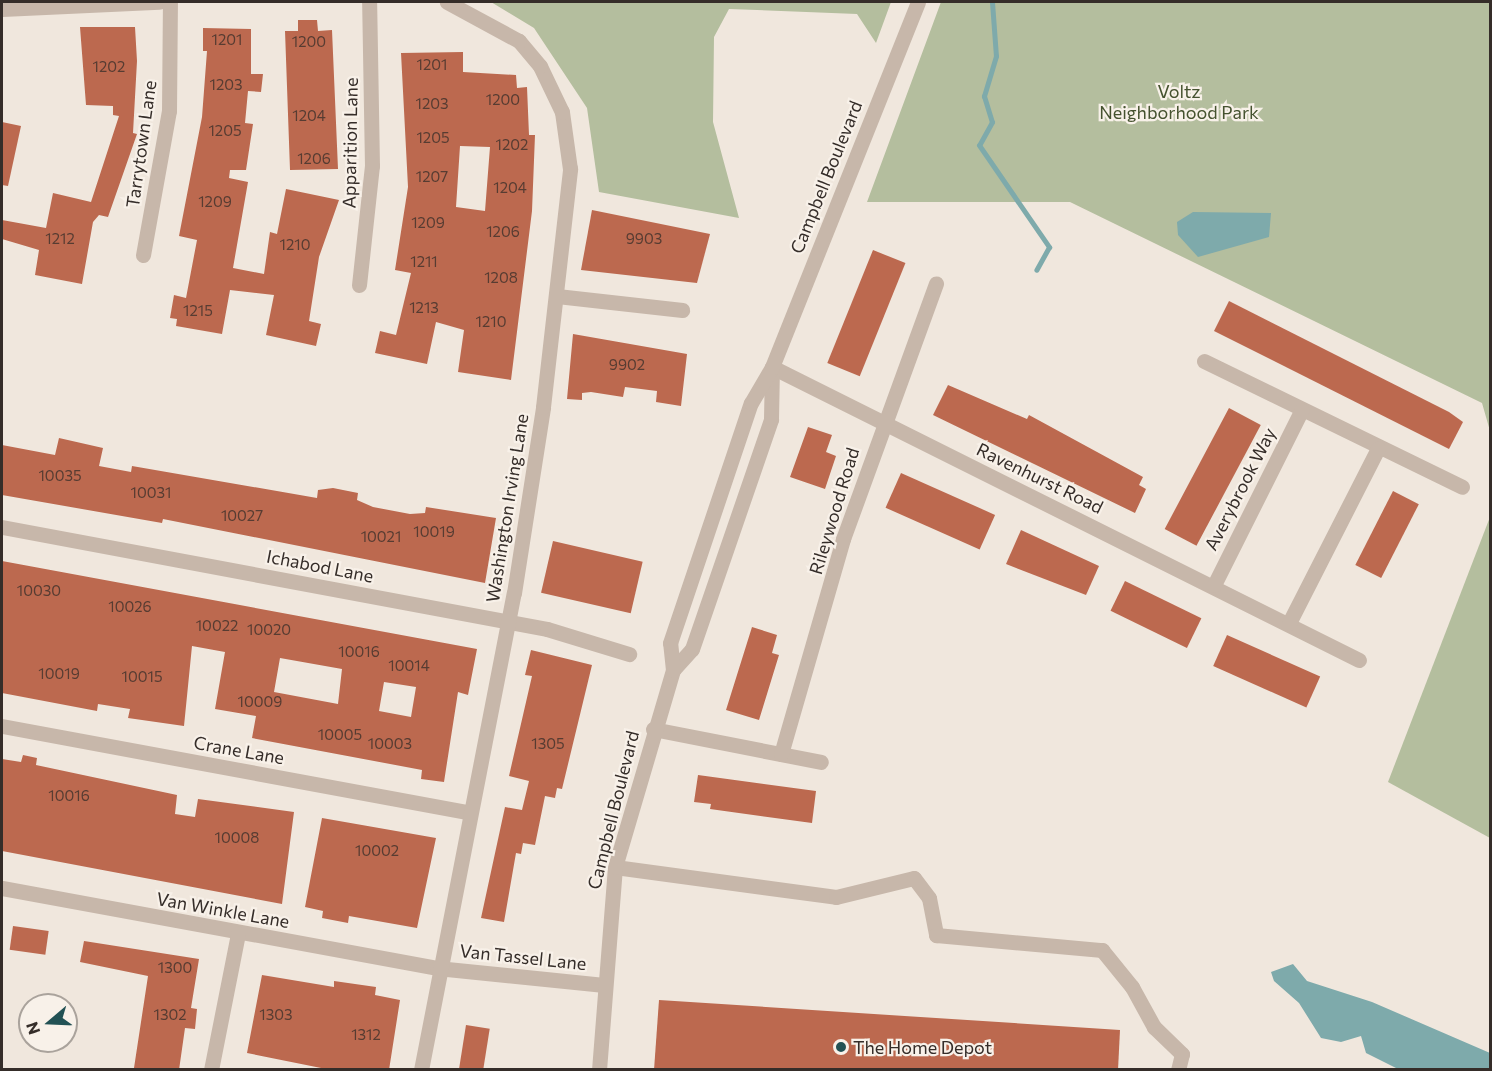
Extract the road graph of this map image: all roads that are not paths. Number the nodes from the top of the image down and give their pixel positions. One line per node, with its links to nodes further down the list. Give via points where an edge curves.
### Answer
1 (159, 2): 6 (street)
2 (170, 2): 7 (street, Tarrytown Lane, via 169,111)
3 (369, 2): 9 (street, Apparition Lane, via 372,166)
4 (447, 2): 10 (street, Washington Irving Lane, via 519,41 540,66 562,112 570,169)
5 (918, 2): 13 (street, Campbell Boulevard)
6 (2, 9)
7 (143, 255)
8 (936, 283): 15 (street, Rileywood Road)
9 (359, 285)
10 (557, 296): 11 (street); 20 (street, Washington Irving Lane)
11 (682, 310)
12 (1204, 361): 14 (street)
13 (772, 368): 15 (street, Ravenhurst Road); 24 (street, Campbell Boulevard, via 751,403 670,642); 24 (street, Campbell Boulevard, via 771,419 692,649)
14 (1301, 411): 16 (street); 19 (street, Averybrook Way)
15 (883, 423): 19 (street, Ravenhurst Road); 27 (street, Rileywood Road)
16 (1378, 448): 17 (street); 21 (street)
17 (1462, 487)
18 (2, 527): 20 (street, Ichabod Lane)
19 (1214, 585): 21 (street, Ravenhurst Road)
20 (507, 621): 22 (street, Ichabod Lane); 29 (street, Washington Irving Lane)
21 (1289, 623): 23 (street, Ravenhurst Road)
22 (629, 654)
23 (1359, 660)
24 (673, 670): 26 (street, Campbell Boulevard)
25 (2, 726): 29 (street, Crane Lane)
26 (653, 729): 27 (street); 30 (street, Campbell Boulevard)
27 (781, 754): 28 (street)
28 (821, 762)
29 (470, 813): 33 (street, Washington Irving Lane)
30 (615, 867): 34 (street, Campbell Boulevard); 38 (street, via 836,897 914,878 929,898 936,935 1102,950 1132,987 1154,1027 1182,1054)
31 (2, 888): 32 (street, Van Winkle Lane)
32 (238, 934): 33 (street, Van Winkle Lane); 35 (street)
33 (437, 968): 34 (street, Van Tassel Lane); 36 (street, Washington Irving Lane)
34 (604, 985): 37 (street, Campbell Boulevard)
35 (211, 1070)
36 (421, 1070)
37 (599, 1070)
38 (1178, 1070)

